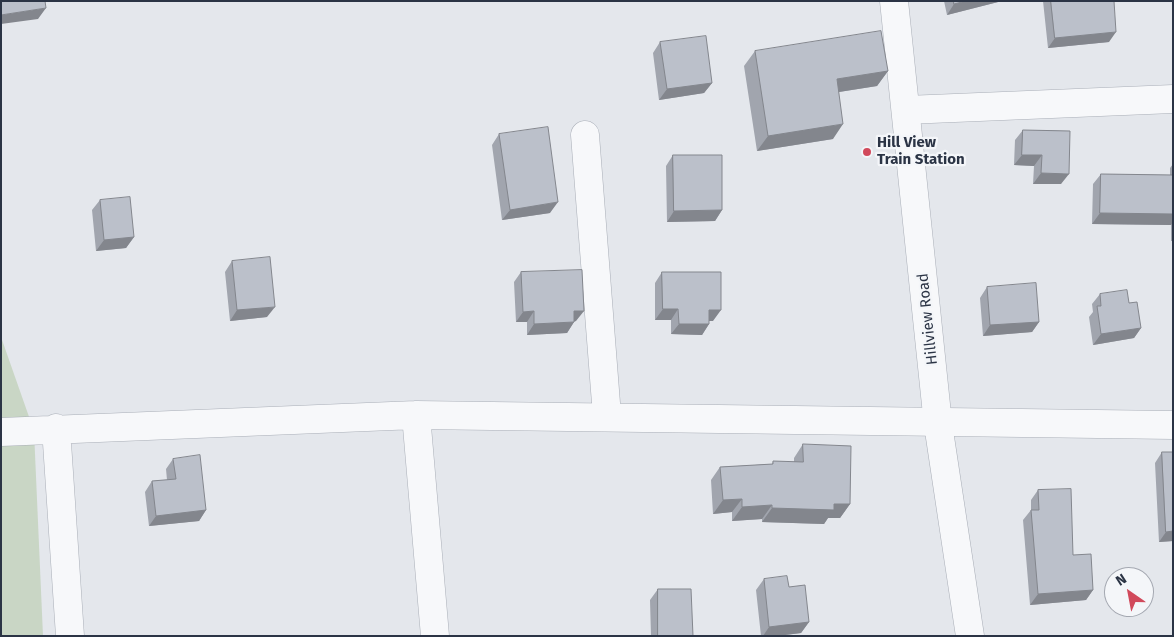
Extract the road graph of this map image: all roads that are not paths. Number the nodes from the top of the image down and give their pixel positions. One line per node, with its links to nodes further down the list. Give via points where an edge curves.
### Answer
1 (894, 1): 3 (street, Hillview Road)
2 (1173, 99): 3 (street)
3 (906, 110): 7 (street, Hillview Road)
4 (584, 135): 6 (street)
5 (416, 415): 6 (street); 9 (street); 12 (street)
6 (607, 416): 7 (street)
7 (938, 424): 8 (street); 13 (street, Hillview Road)
8 (1173, 425)
9 (56, 428): 10 (street); 11 (street)
10 (1, 432)
11 (70, 636)
12 (435, 636)
13 (970, 636)

